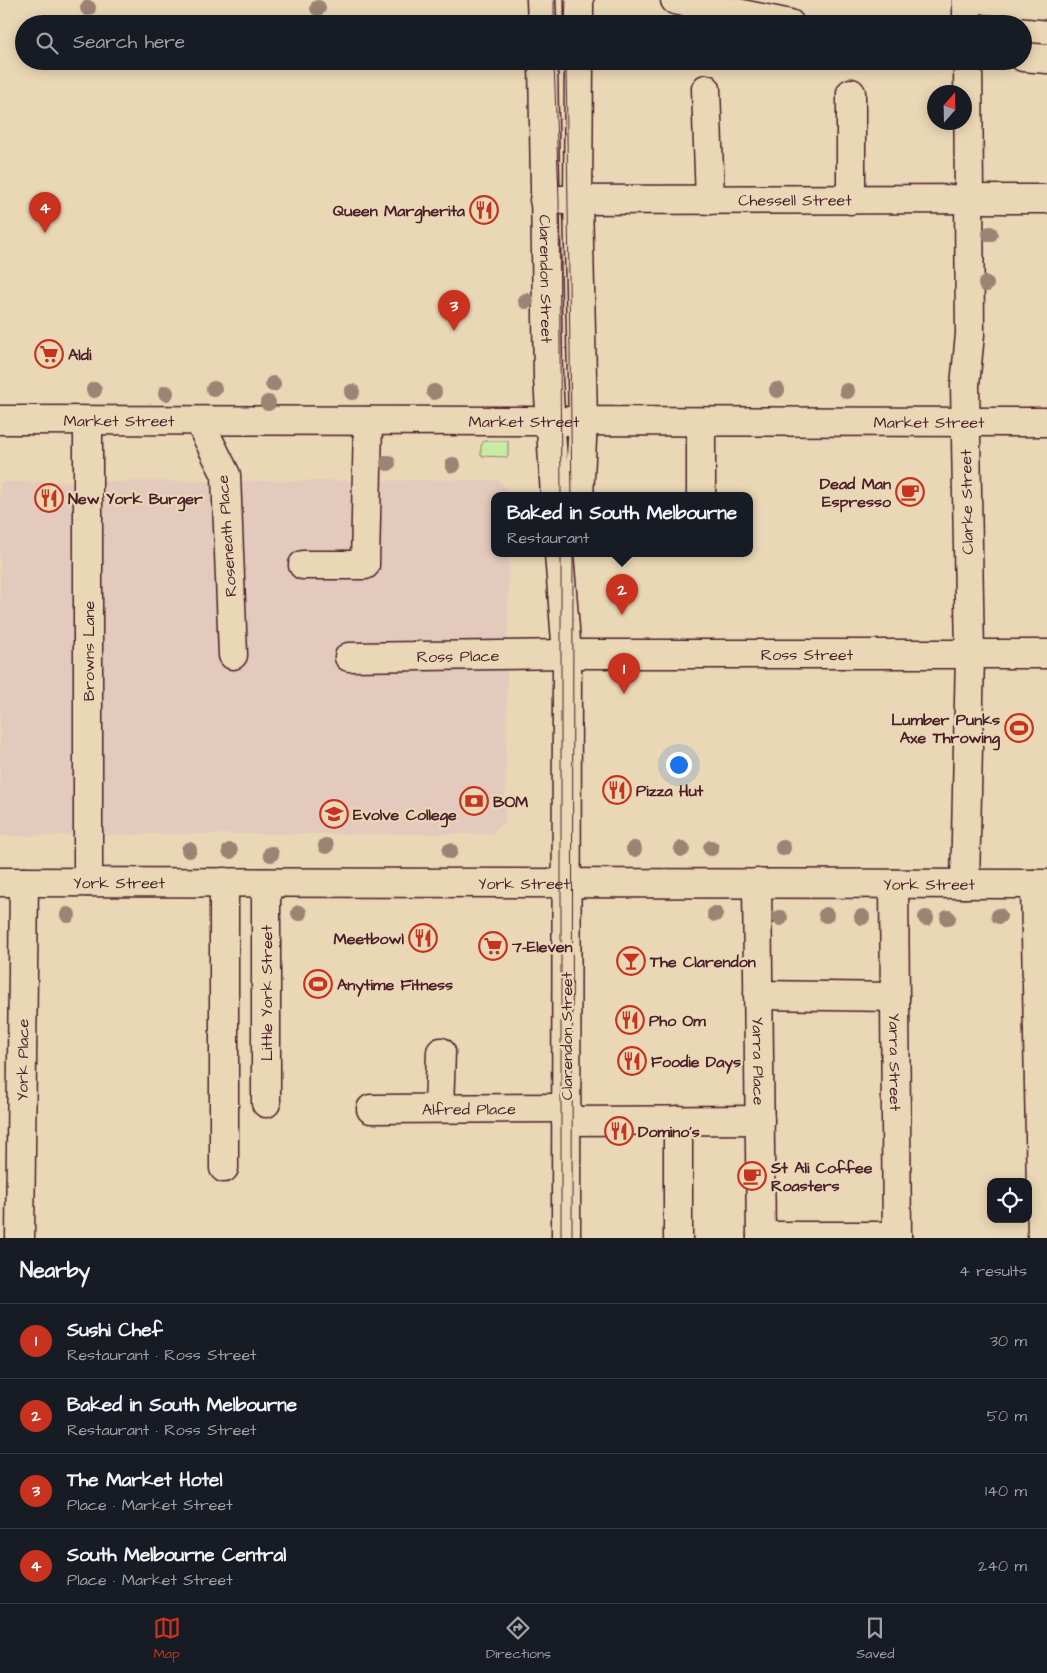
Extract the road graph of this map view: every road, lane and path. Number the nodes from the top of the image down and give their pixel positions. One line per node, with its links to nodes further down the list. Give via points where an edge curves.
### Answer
1 (542, 0): 6 (main road)
2 (675, 0): 7 (main road)
3 (967, 0): 8 (main road)
4 (986, 0): 5 (main road)
5 (1047, 6)
6 (542, 15)
7 (747, 15)
8 (968, 15)
9 (1032, 58): 10 (main road)
10 (1047, 59)
11 (543, 70): 17 (main road, Clarendon Street)
12 (579, 70): 18 (main road, Clarendon Street)
13 (968, 70): 16 (main road, Clarke Street)
14 (706, 89): 19 (main road)
15 (851, 93): 20 (main road)
16 (968, 199): 20 (main road, Chessell Street); 21 (main road, Chessell Street); 30 (main road, Clarke Street, via 970,334)
17 (544, 200): 18 (main road, Chessell Street); 26 (main road, Clarendon Street)
18 (578, 200): 19 (main road, Chessell Street); 27 (main road, Clarendon Street)
19 (710, 200): 20 (main road, Chessell Street)
20 (851, 200)
21 (1047, 200)
22 (0, 420): 23 (main road, Market Street)
23 (88, 420): 24 (main road, Market Street); 43 (main road, Browns Lane)
24 (199, 421): 25 (main road, Market Street); 40 (main road, Roseneath Place, via 226,475)
25 (368, 421): 26 (main road, Market Street); 36 (main road, via 365,565)
26 (550, 421): 27 (main road, Market Street); 31 (main road, Clarendon Street)
27 (583, 421): 28 (main road, Market Street); 32 (main road, Clarendon Street)
28 (701, 422): 30 (main road, Market Street); 33 (main road)
29 (1047, 422): 30 (main road, Market Street)
30 (965, 423): 38 (main road, Clarke Street)
31 (555, 492)
32 (580, 492)
33 (701, 492)
34 (558, 557): 37 (main road, Clarendon Street)
35 (576, 557): 37 (main road, Clarendon Street)
36 (303, 565)
37 (567, 654): 38 (main road, Ross Street); 41 (main road, Ross Place); 46 (main road, Clarendon Street)
38 (970, 654): 39 (main road, Ross Street); 49 (main road, Clarke Street)
39 (1047, 654)
40 (233, 655)
41 (349, 657)
42 (12, 882): 43 (main road, York Street); 63 (main road, York Place)
43 (88, 882): 44 (main road, York Street)
44 (224, 882): 45 (main road, York Street); 60 (main road)
45 (266, 883): 46 (main road, York Street); 54 (main road, Little York Street)
46 (567, 883): 47 (main road, York Street); 57 (main road, Clarendon Street)
47 (757, 883): 48 (main road, York Street); 51 (main road, Yarra Place)
48 (894, 884): 49 (main road, York Street); 52 (main road, Yarra Street)
49 (966, 884): 50 (main road, York Street)
50 (1041, 884): 66 (main road)
51 (758, 995): 52 (main road); 59 (main road, Yarra Place)
52 (895, 997): 62 (main road, Yarra Street)
53 (441, 1052): 56 (main road)
54 (266, 1103)
55 (372, 1108): 56 (main road, Alfred Place)
56 (440, 1108): 57 (main road, Alfred Place)
57 (566, 1115): 58 (main road, Alfred Place); 64 (main road, Clarendon Street)
58 (678, 1120): 59 (main road, Alfred Place); 65 (main road)
59 (760, 1120): 61 (main road, Yarra Place)
60 (224, 1168)
61 (761, 1237): 62 (main road)
62 (897, 1237)
63 (20, 1238)
64 (566, 1238)
65 (678, 1238)
66 (1042, 1238)

